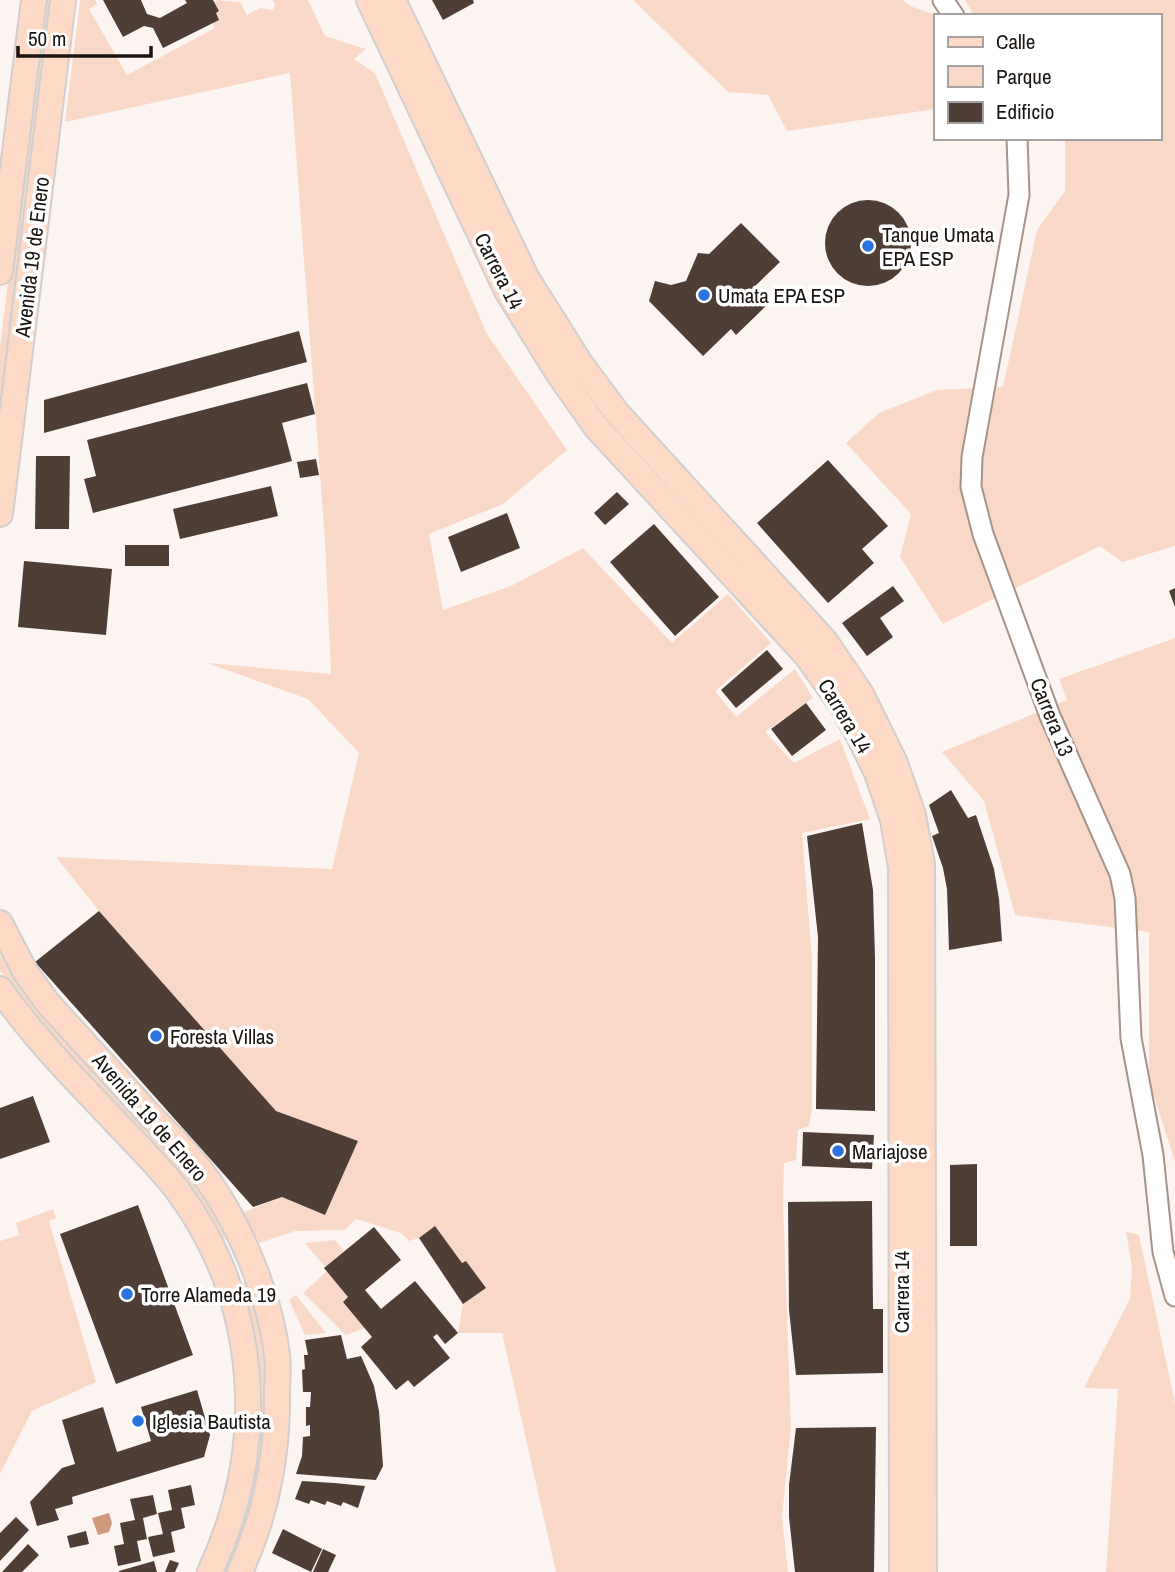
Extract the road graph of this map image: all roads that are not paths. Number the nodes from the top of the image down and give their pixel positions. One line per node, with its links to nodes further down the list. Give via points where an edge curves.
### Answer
1 (34, 0): 6 (main road, Avenida 19 de Enero)
2 (63, 0): 7 (main road, Avenida 19 de Enero)
3 (369, 0): 13 (main road, Carrera 14, via 507,291 534,336 596,427 807,656 860,738 893,820 901,868)
4 (393, 0): 14 (main road, Carrera 14, via 527,279 554,324 617,413 825,641 877,725 913,815 922,864)
5 (1017, 140): 10 (street, Carrera 13, via 1019,195 972,457 971,487 983,534 1050,716 1119,874 1125,898 1131,1038 1153,1156 1163,1252)
6 (0, 272)
7 (0, 514)
8 (0, 923): 12 (main road, Avenida 19 de Enero, via 47,1002 199,1168 249,1254 277,1355 278,1417 265,1506)
9 (0, 989): 11 (main road, Avenida 19 de Enero, via 23,1021 174,1186 199,1223 230,1290 247,1358 246,1458 229,1529)
10 (1175, 1296)
11 (210, 1572)
12 (240, 1572)
13 (902, 1572)
14 (924, 1572)

